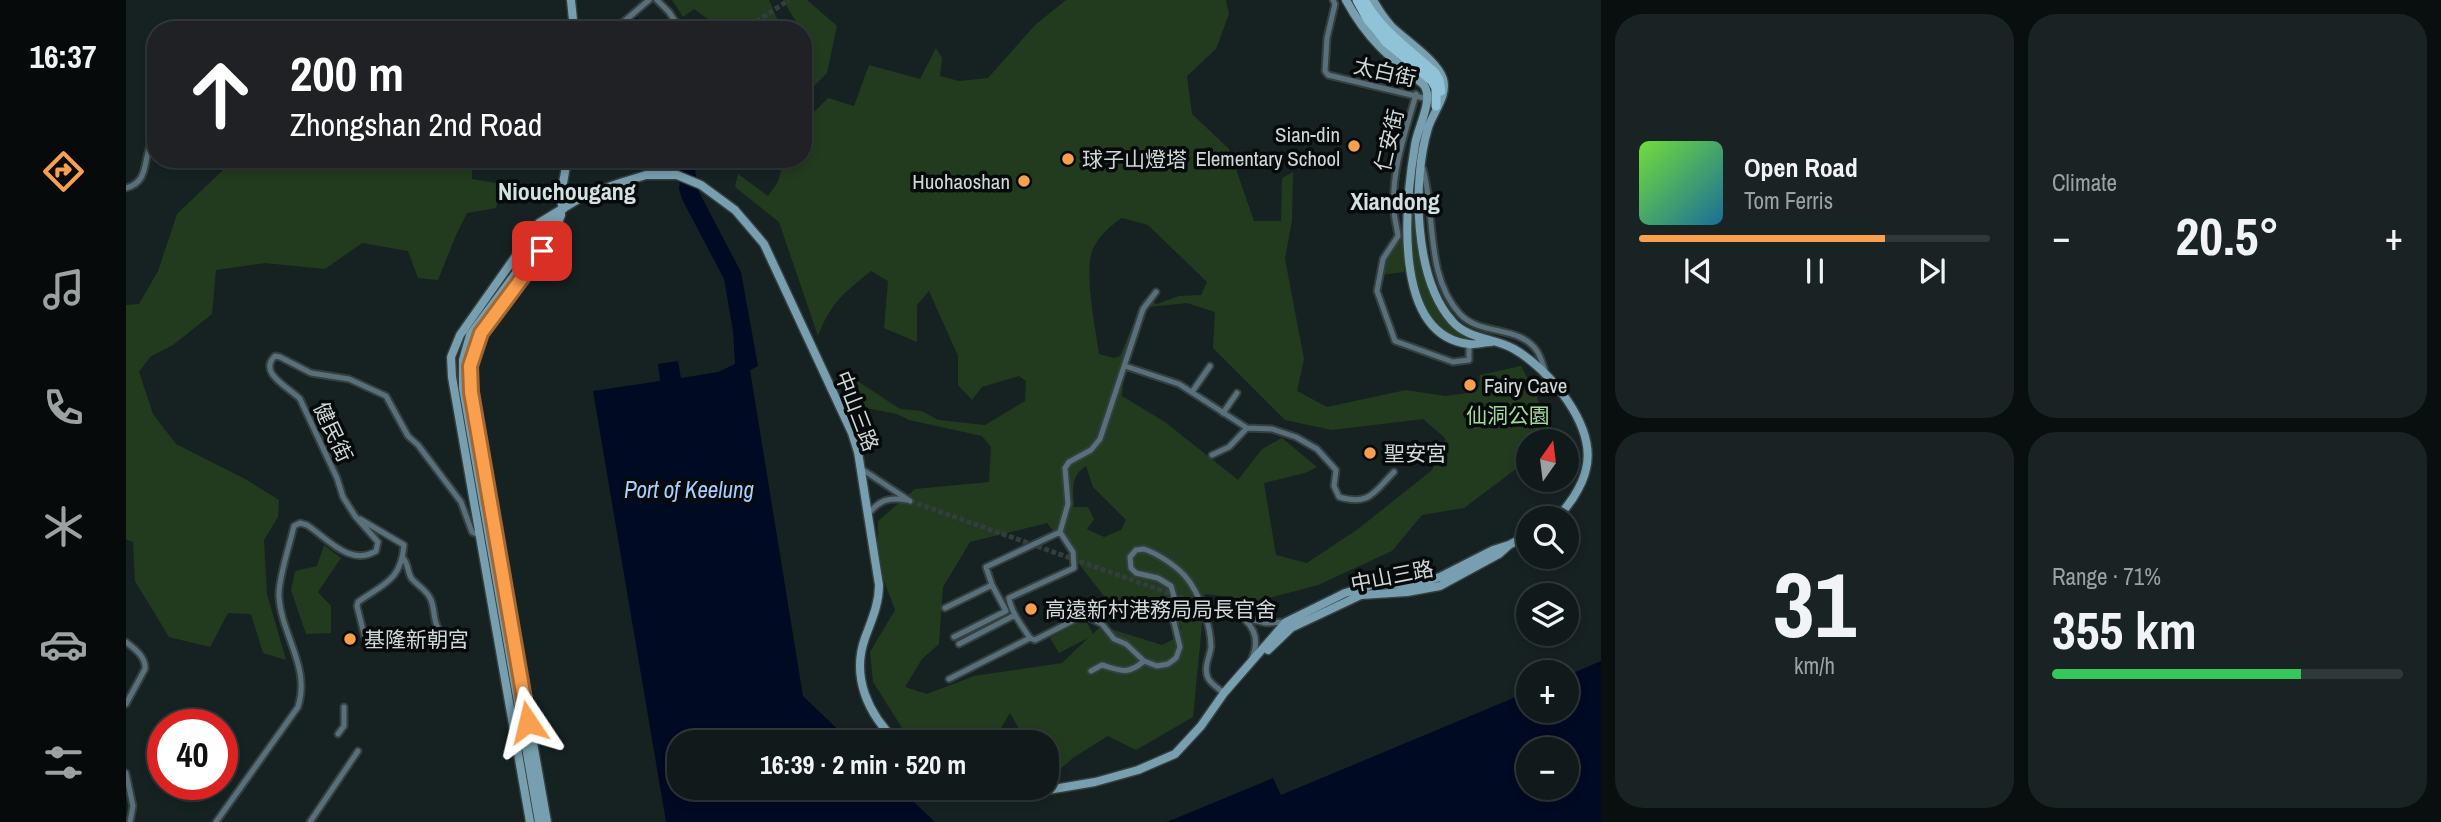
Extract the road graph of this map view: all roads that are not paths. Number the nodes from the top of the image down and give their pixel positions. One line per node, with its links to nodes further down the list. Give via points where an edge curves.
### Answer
1 (571, 0): 9 (street)
2 (649, 0): 10 (street)
3 (657, 0): 11 (street)
4 (1333, 0): 13 (street, 太白街, via 1327,37 1328,75)
5 (1346, 0): 14 (street, via 1370,38 1423,84)
6 (1357, 0): 12 (main road, via 1377,32)
7 (1364, 0): 12 (main road, via 1391,37)
8 (1373, 0): 14 (street, via 1391,25 1440,72 1443,92)
9 (572, 21)
10 (624, 21)
11 (675, 21)
12 (1422, 67): 14 (main road, via 1435,73 1440,83 1441,93)
13 (1416, 94): 14 (street, 太白街); 22 (street, 仁安街, via 1394,189 1398,236 1383,259 1377,290 1395,341 1453,362 1469,360)
14 (1432, 102): 16 (street); 22 (street, via 1418,126 1413,155 1408,257 1423,314 1434,327)
15 (147, 157): 18 (street, via 143,176)
16 (1421, 163): 21 (street, via 1421,244 1434,290 1452,323); 25 (street, via 1429,189 1435,256 1454,304 1470,322 1522,338 1537,350)
17 (566, 168): 19 (street, via 559,200)
18 (126, 188)
19 (563, 209): 31 (street, 中山三路, via 623,181 677,175 735,210 764,244 852,433); 37 (street, via 554,233 481,333 472,356 471,392); 37 (street, via 539,223 473,313 452,357)
20 (1156, 292): 23 (street, via 1143,309)
21 (1494, 341): 22 (street); 25 (street)
22 (1469, 344)
23 (1125, 366): 26 (street); 36 (street, via 1100,439 1065,468 1068,504)
24 (1210, 366): 26 (street)
25 (1545, 371): 33 (street, via 1572,409 1587,450 1587,469)
26 (1192, 392): 28 (street)
27 (1237, 393): 28 (street)
28 (1223, 413): 29 (street)
29 (1247, 428): 30 (street, via 1229,447); 32 (street, via 1272,429 1317,449 1336,470 1334,486 1339,497 1352,501 1368,498)
30 (1212, 455)
31 (860, 468): 34 (street, 中山三路); 34 (street, via 910,501 881,501)
32 (1394, 472)
33 (1567, 506)
34 (868, 514): 60 (street, 中山三路, via 879,601 859,657 859,673 873,713)
35 (355, 516): 37 (street, 健民街, via 300,399 272,376 269,362 275,356 311,373 349,379 386,396 408,436 461,502 472,532); 40 (street, via 404,545); 66 (street, 健民街, via 378,542 376,551 368,555 344,552 307,525 294,526 278,592 302,676 301,696 298,707)
36 (1060, 532): 41 (street, via 986,567); 44 (street, via 1073,552 1074,568 1009,598)
37 (489, 536): 68 (street, via 492,606); 69 (street); 70 (street)
38 (1516, 541): 39 (street, 中山三路)
39 (1509, 545): 46 (street, 中山三路, via 1417,584 1372,585 1345,593); 54 (street, 中山三路, via 1440,586 1361,595 1305,620)
40 (403, 558): 47 (street, via 410,578 431,599); 51 (street, via 396,576 358,602)
41 (992, 585): 42 (street); 48 (street, via 1006,611)
42 (945, 608)
43 (1222, 612): 45 (street)
44 (1015, 615): 49 (street); 52 (street)
45 (1243, 618): 46 (street); 54 (street, via 1256,637)
46 (1286, 622): 54 (street, 中山三路)
47 (439, 628)
48 (954, 637)
49 (1030, 638): 53 (street, via 1035,640 1084,615 1102,624); 56 (street)
50 (126, 642): 58 (street, via 143,657 145,669)
51 (366, 642)
52 (958, 644)
53 (1144, 661): 55 (street, via 1133,670 1102,665); 57 (street, via 1168,664 1180,647 1171,586 1130,568 1130,557 1144,549 1184,576 1194,592 1210,639 1208,678)
54 (1249, 664): 57 (street, 中山三路)
55 (1091, 671)
56 (949, 679)
57 (1224, 693): 64 (street, 中山三路, via 1175,754 1138,770)
58 (126, 704)
59 (344, 707): 61 (street, via 344,726)
60 (887, 730)
61 (338, 734)
62 (358, 751): 67 (street)
63 (126, 773): 65 (street, via 133,806)
64 (1059, 788)
65 (130, 822)
66 (216, 822)
67 (310, 822)
68 (530, 822)
69 (539, 822)
70 (547, 822)

